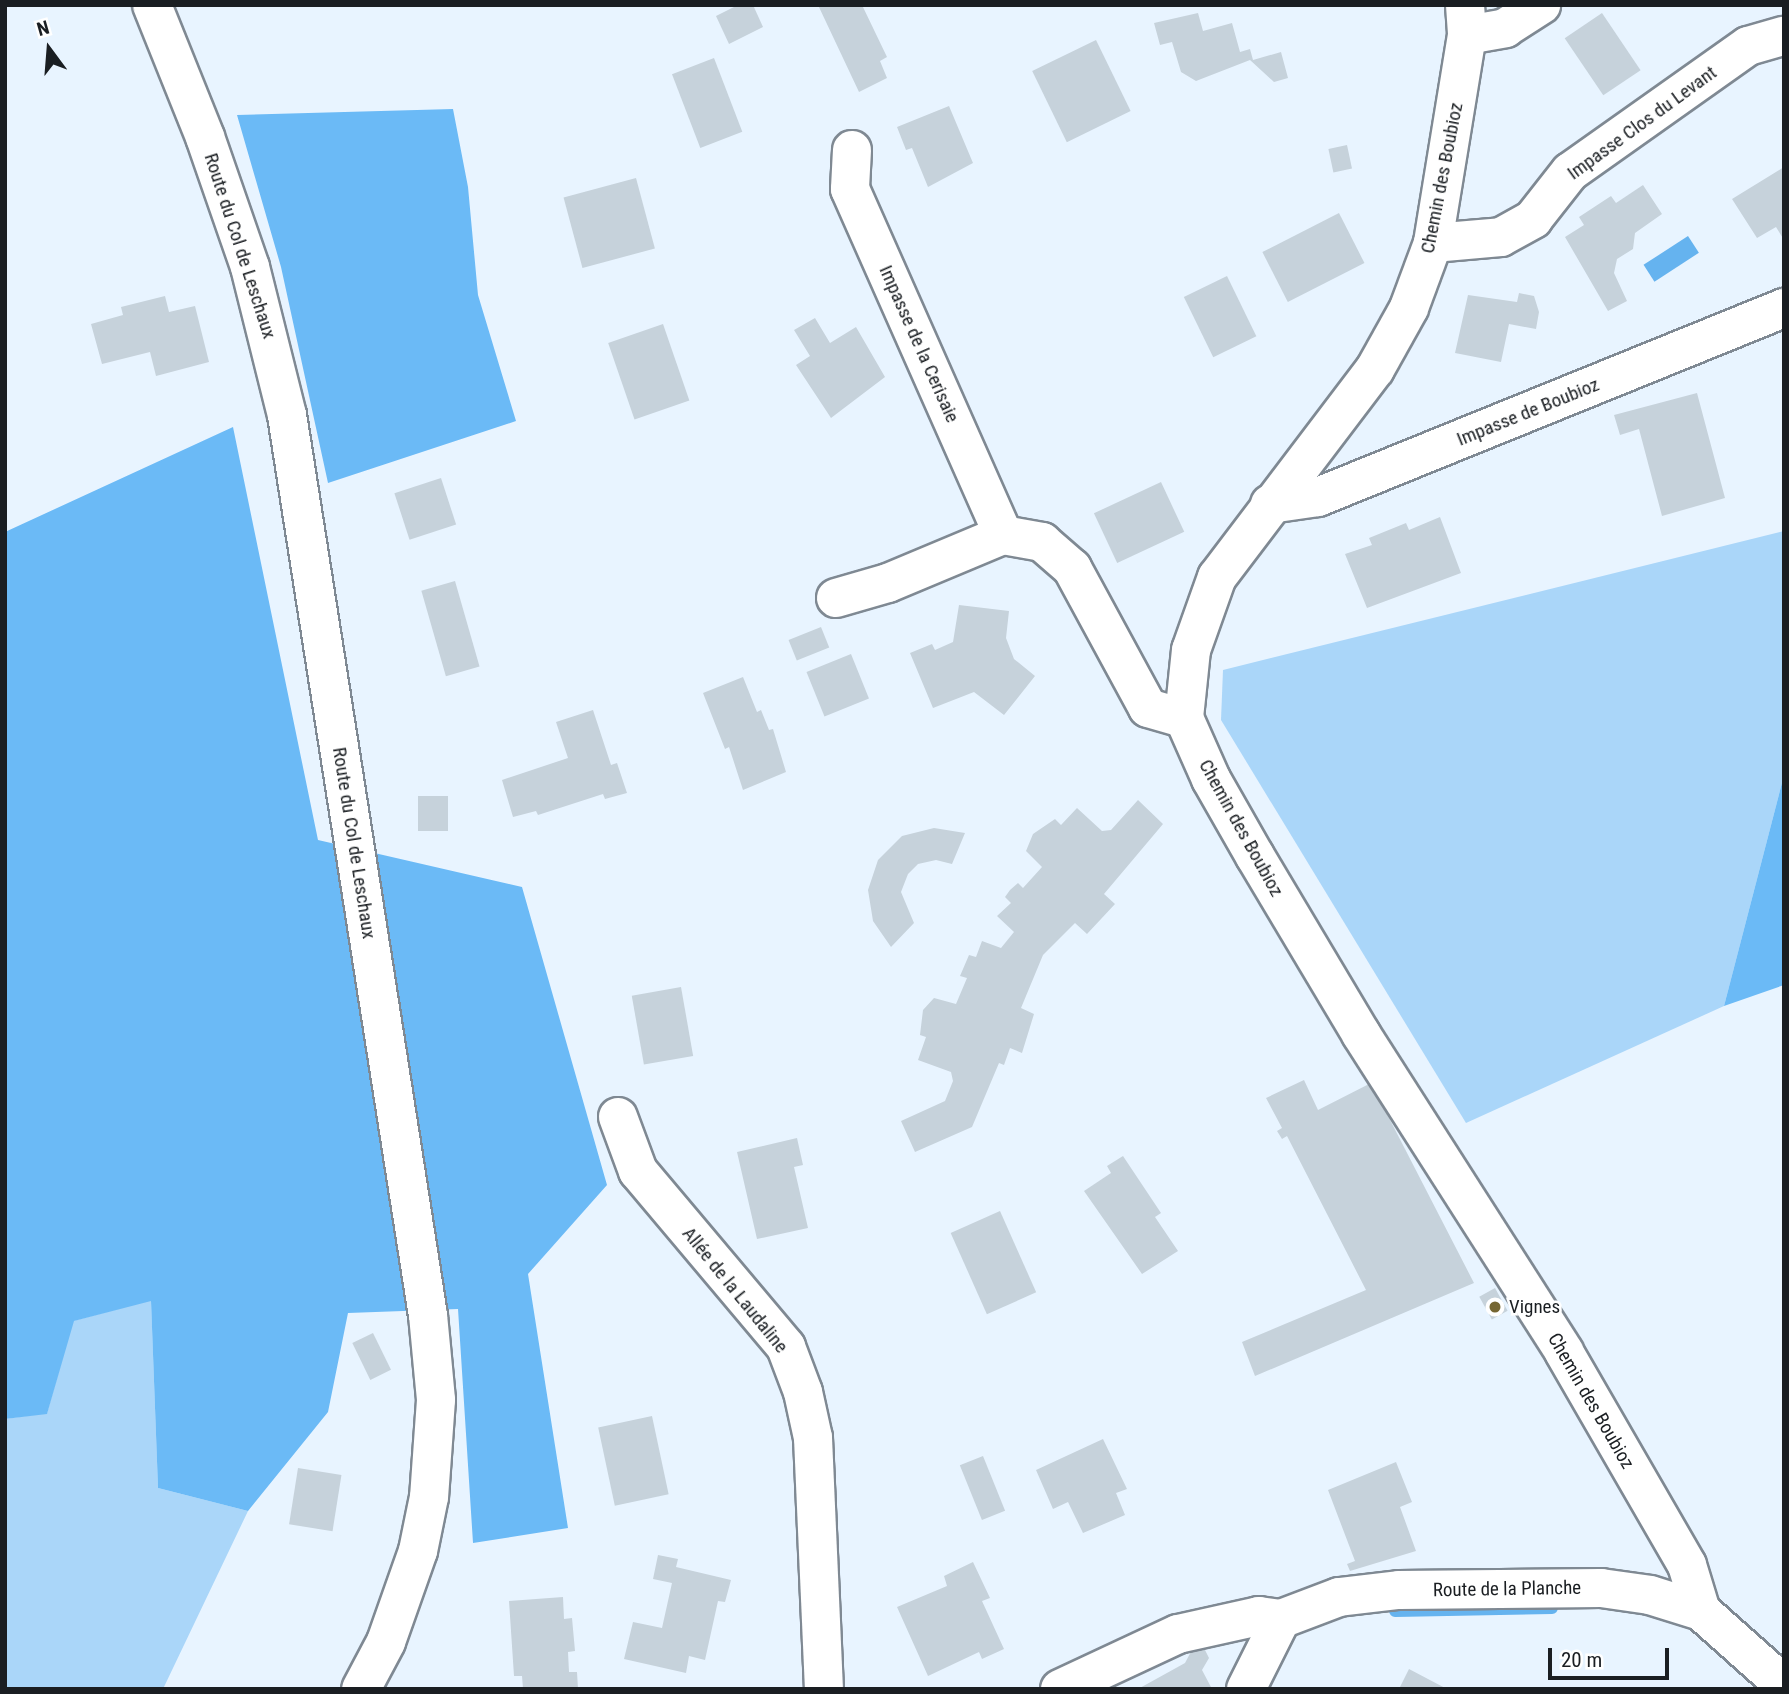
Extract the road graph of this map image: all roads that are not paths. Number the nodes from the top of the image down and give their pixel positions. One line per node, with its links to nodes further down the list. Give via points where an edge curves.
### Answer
1 (152, 5): 16 (street, Route du Col de Leschaux, via 250,267 287,415 428,1315 436,1400 429,1497 418,1551 386,1642)
2 (1541, 5): 3 (street, via 1505,28)
3 (1466, 20): 6 (street, Chemin des Boubioz)
4 (1784, 36): 6 (street, Impasse Clos du Levant, via 1748,47 1570,172 1533,219 1501,237)
5 (852, 150): 9 (street, Impasse de la Cerisaie, via 849,188)
6 (1433, 243): 8 (street, Chemin des Boubioz, via 1409,308 1375,369)
7 (1784, 308): 8 (street, Impasse de Boubioz, via 1318,498)
8 (1270, 504): 11 (street, Chemin des Boubioz, via 1217,577 1191,650)
9 (1003, 536): 10 (street, via 888,583); 11 (street, via 1042,542 1072,568 1148,708)
10 (835, 597)
11 (1184, 718): 13 (street, Chemin des Boubioz, via 1211,779 1276,892 1564,1353 1687,1565)
12 (618, 1117): 17 (street, Allée de la Laudaline, via 638,1171 786,1347 803,1392 813,1438)
13 (1702, 1611): 14 (street, Route de la Planche, via 1650,1595 1601,1588 1399,1590 1339,1597); 15 (street, Route de la Planche)
14 (1280, 1619): 18 (street, via 1259,1616 1178,1634); 19 (street)
15 (1784, 1685)
16 (361, 1689)
17 (824, 1689)
18 (1060, 1689)
19 (1246, 1689)

